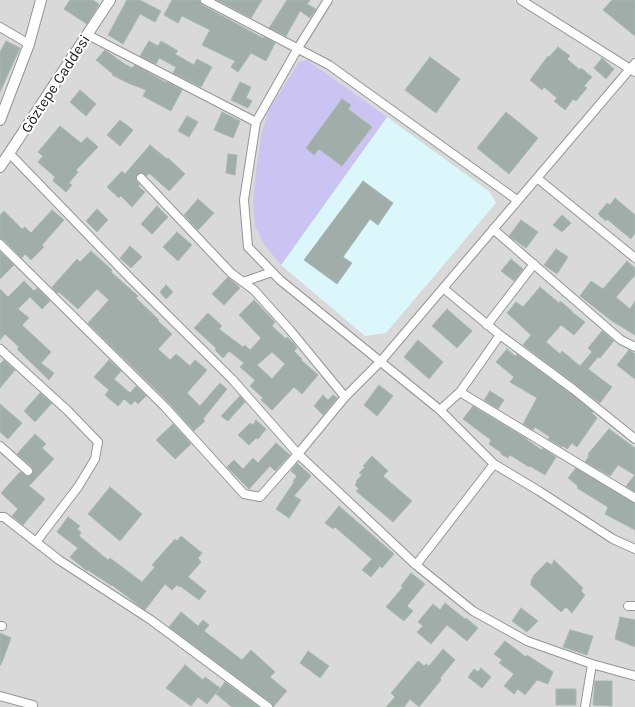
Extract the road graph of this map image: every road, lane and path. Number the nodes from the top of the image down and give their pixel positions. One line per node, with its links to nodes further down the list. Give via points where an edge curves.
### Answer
1 (41, 0): 8 (street)
2 (110, 0): 7 (street, Göztepe Caddesi)
3 (205, 0): 9 (street)
4 (328, 0): 9 (street)
5 (521, 0): 10 (street)
6 (0, 27): 8 (street)
7 (88, 35): 12 (street); 13 (street, Göztepe Caddesi)
8 (29, 44): 11 (street)
9 (298, 48): 12 (street); 17 (street, via 329,65)
10 (634, 68): 16 (street)
11 (0, 120)
12 (256, 122): 22 (street, via 244,200 248,248)
13 (10, 154): 14 (street, Göztepe Caddesi); 35 (street, via 232,379)
14 (0, 167)
15 (141, 178): 23 (street, via 231,273)
16 (538, 178): 17 (street); 20 (street)
17 (518, 200): 18 (street)
18 (493, 229): 21 (street); 24 (street)
19 (0, 244): 35 (street, via 165,407 244,494 260,497)
20 (635, 258)
21 (534, 264): 25 (street); 27 (street, via 621,340)
22 (272, 272): 23 (street); 29 (street)
23 (243, 282): 31 (street, via 254,290 290,330)
24 (444, 288): 25 (street); 29 (street)
25 (487, 325): 26 (street)
26 (500, 335): 30 (street); 33 (street)
27 (635, 347)
28 (0, 349): 40 (street, via 98,442 95,459 78,487)
29 (381, 362): 31 (street); 32 (street)
30 (460, 392): 32 (street); 38 (street)
31 (345, 397): 35 (street)
32 (440, 410): 36 (street)
33 (635, 439)
34 (0, 446): 37 (street)
35 (298, 454): 42 (street)
36 (494, 464): 41 (street, via 613,539); 42 (street)
37 (28, 472)
38 (635, 498)
39 (0, 517): 40 (street, via 4,517)
40 (36, 542): 47 (street, via 151,620)
41 (635, 549)
42 (416, 564): 43 (street, via 472,611 527,641)
43 (592, 664): 44 (street); 48 (street)
44 (635, 676)
45 (0, 696): 46 (street)
46 (33, 705)
47 (268, 707)
48 (585, 707)

